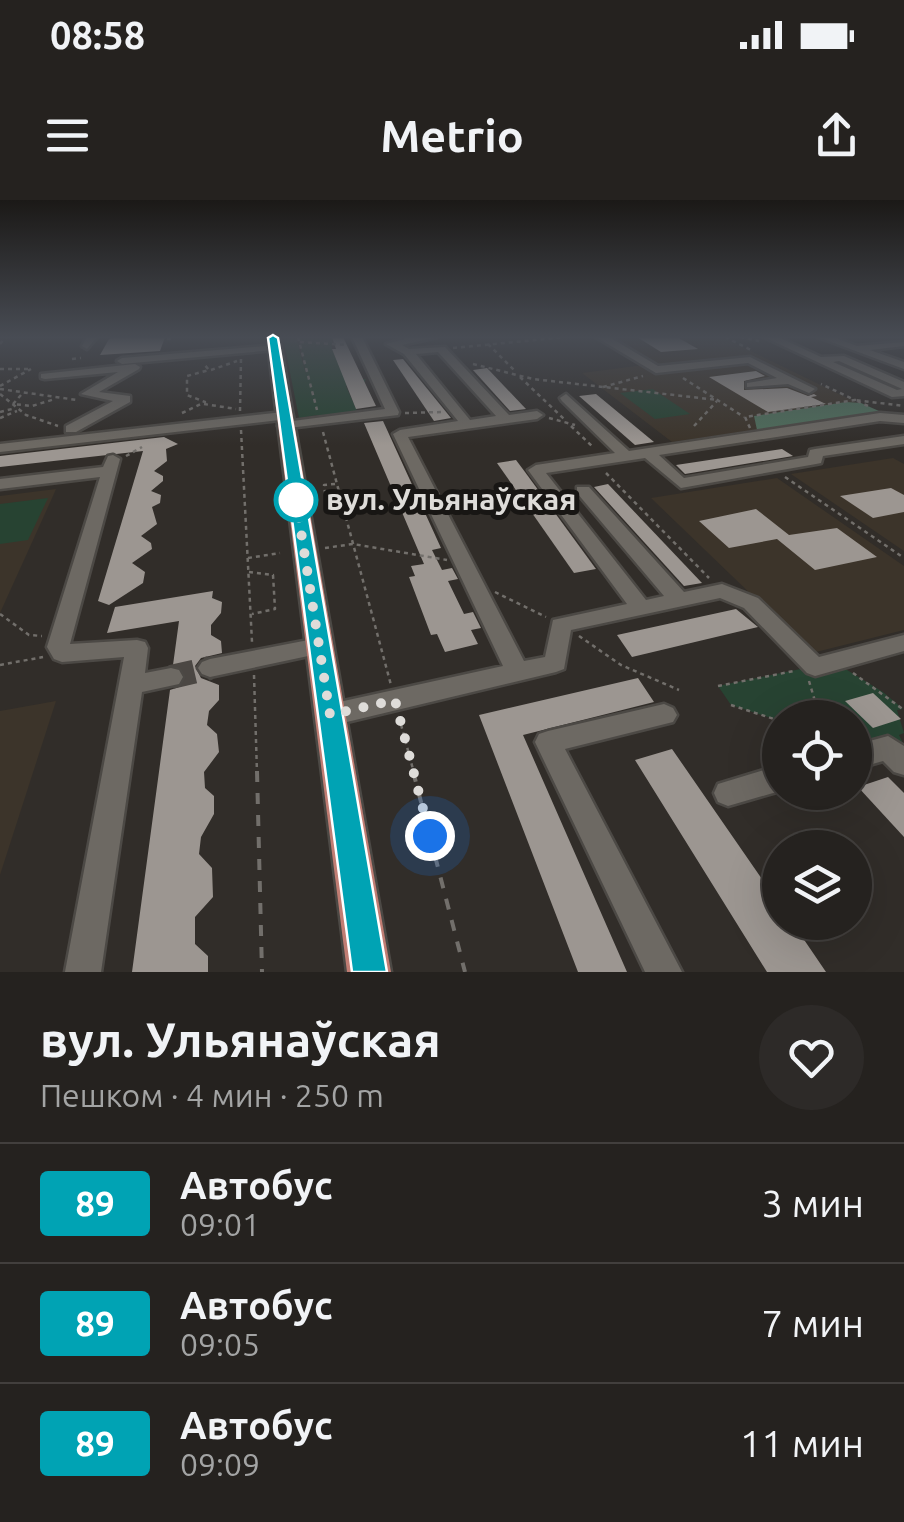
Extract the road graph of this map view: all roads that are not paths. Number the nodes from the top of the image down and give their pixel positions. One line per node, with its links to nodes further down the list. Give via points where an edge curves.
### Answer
1 (67, 373): 11 (lane)
2 (94, 373): 16 (lane)
3 (124, 373): 16 (lane)
4 (278, 373): 21 (main road)
5 (370, 373): 21 (lane, via 393,412)
6 (425, 373): 22 (lane)
7 (464, 373): 20 (lane)
8 (776, 373): 12 (lane)
9 (849, 373): 15 (lane, via 896,394)
10 (871, 373): 15 (lane)
11 (45, 376)
12 (790, 380): 13 (lane); 14 (lane)
13 (750, 385)
14 (809, 389)
15 (904, 389)
16 (85, 398): 23 (lane); 23 (lane, via 128,398)
17 (566, 398): 27 (lane)
18 (537, 416): 20 (lane)
19 (904, 419): 26 (lane, via 880,417)
20 (506, 420): 22 (lane)
21 (284, 421): 23 (lane); 33 (main road)
22 (466, 424): 35 (lane, via 400,434)
23 (68, 435): 25 (lane)
24 (904, 440): 26 (lane, via 682,483)
25 (0, 448)
26 (648, 452): 27 (lane)
27 (626, 456): 31 (lane, via 536,470)
28 (0, 484): 37 (lane, via 112,465 60,646 137,648)
29 (584, 490): 30 (lane)
30 (679, 600): 31 (lane); 32 (lane, via 722,591 751,603 815,667)
31 (641, 608): 35 (lane, via 561,624 556,663)
32 (904, 644)
33 (319, 646): 34 (lane); 38 (main road)
34 (210, 668)
35 (518, 672): 38 (lane)
36 (171, 677): 37 (lane)
37 (132, 685): 44 (lane)
38 (330, 715): 45 (main road)
39 (664, 715): 46 (lane, via 548,742)
40 (872, 752): 41 (lane, via 888,748)
41 (904, 763)
42 (762, 783): 43 (lane)
43 (728, 793)
44 (83, 972)
45 (369, 972)
46 (664, 972)

